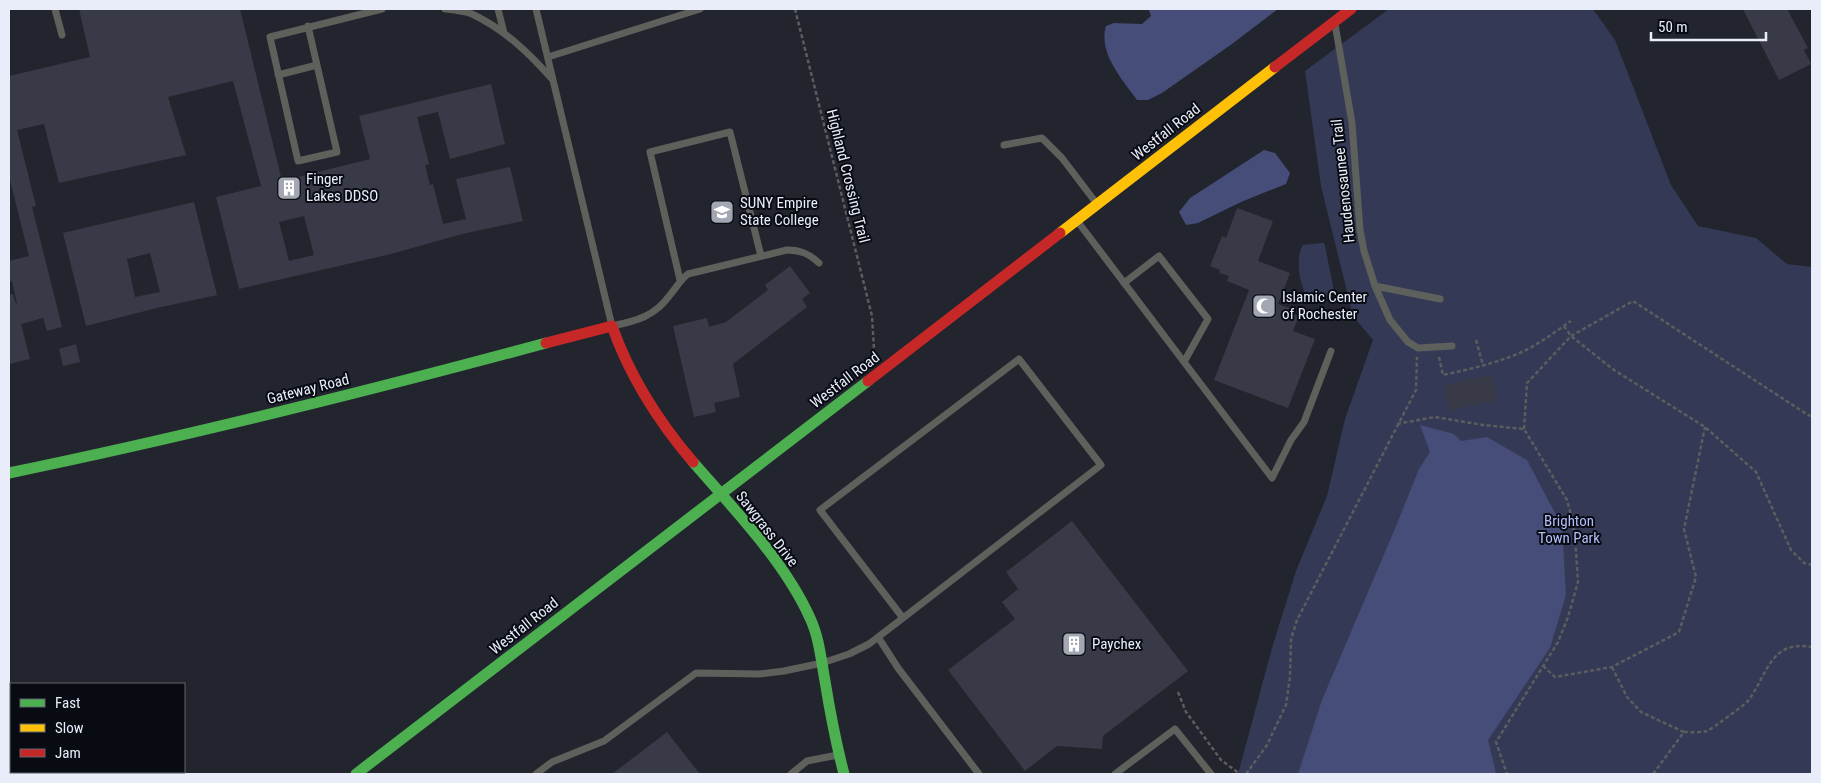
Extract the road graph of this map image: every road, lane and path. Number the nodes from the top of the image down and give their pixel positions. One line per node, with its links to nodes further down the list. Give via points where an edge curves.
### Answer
1 (55, 9): 12 (lane)
2 (382, 9): 10 (lane)
3 (445, 9): 11 (lane, via 470,14)
4 (498, 9): 11 (lane)
5 (536, 9): 13 (lane)
6 (700, 9): 13 (lane)
7 (795, 9): 33 (path, Highland Crossing Trail, via 872,316)
8 (1351, 9): 9 (street, Westfall Road)
9 (1334, 22): 18 (street, Westfall Road); 24 (lane, Haudenosaunee Trail, via 1352,123 1360,230)
10 (308, 26): 14 (lane); 15 (lane, via 270,37)
11 (504, 32): 16 (lane, via 532,56)
12 (62, 35)
13 (548, 57): 16 (lane)
14 (317, 65): 15 (lane); 15 (lane, via 337,152 298,161)
15 (278, 75)
16 (553, 81): 27 (lane)
17 (1004, 145): 18 (lane, via 1042,138 1062,158)
18 (1097, 204): 19 (street, Westfall Road)
19 (1076, 220): 23 (lane); 43 (street, Westfall Road)
20 (761, 256): 21 (lane, via 799,250); 22 (lane, via 688,274); 22 (lane, via 730,132 650,152)
21 (819, 263)
22 (680, 280): 27 (lane, via 660,308 635,321)
23 (1124, 283): 36 (lane); 36 (lane, via 1158,256 1208,319)
24 (1375, 286): 25 (lane); 32 (lane, Haudenosaunee Trail, via 1390,320 1402,337)
25 (1440, 299)
26 (1571, 321): 28 (path)
27 (612, 326): 42 (street, Gateway Road, via 409,380 78,460); 43 (street, Sawgrass Drive, via 638,386 668,432)
28 (1564, 326): 29 (path); 37 (path, via 1522,352)
29 (1571, 336): 38 (path, via 1633,301); 40 (path, via 1614,370); 41 (path, via 1526,383)
30 (1476, 340): 37 (path)
31 (1452, 346): 32 (lane)
32 (1418, 348): 39 (path, via 1416,390)
33 (874, 349)
34 (1331, 351): 36 (lane, via 1304,422 1272,478)
35 (1439, 358): 37 (path, via 1443,375)
36 (1184, 362)
37 (1483, 365)
38 (1812, 416)
39 (1397, 424): 41 (path, via 1435,417); 62 (path, via 1296,620 1291,639 1286,705 1267,745)
40 (1705, 427): 44 (path, via 1756,472 1791,550 1804,563); 50 (path, via 1684,529 1696,577 1679,632)
41 (1524, 429): 49 (path, via 1567,500 1576,551 1578,582 1568,617)
42 (9, 473)
43 (720, 494): 48 (street, Sawgrass Drive, via 766,549 799,597 814,631); 54 (street, Westfall Road)
44 (1812, 565)
45 (903, 618): 45 (lane, via 1101,465 1019,359 820,510); 46 (lane)
46 (878, 637): 48 (lane, via 850,654); 58 (lane)
47 (1812, 647): 52 (path, via 1802,645 1775,656 1747,703 1707,731)
48 (822, 663): 53 (street, Sawgrass Drive); 55 (lane, via 760,674 696,673 604,741 552,762)
49 (1543, 666): 50 (path, via 1555,676); 63 (path, via 1496,742)
50 (1612, 667): 52 (path, via 1627,697 1641,712)
51 (1178, 692): 61 (path, via 1186,712 1221,760)
52 (1684, 732): 64 (path)
53 (838, 755): 56 (lane, via 807,761); 57 (street, Sawgrass Drive)
54 (356, 774)
55 (536, 774)
56 (791, 774)
57 (844, 774)
58 (979, 774)
59 (1115, 774): 60 (lane, via 1175,729)
60 (1210, 774)
61 (1240, 774)
62 (1246, 774)
63 (1507, 774)
64 (1653, 774)

